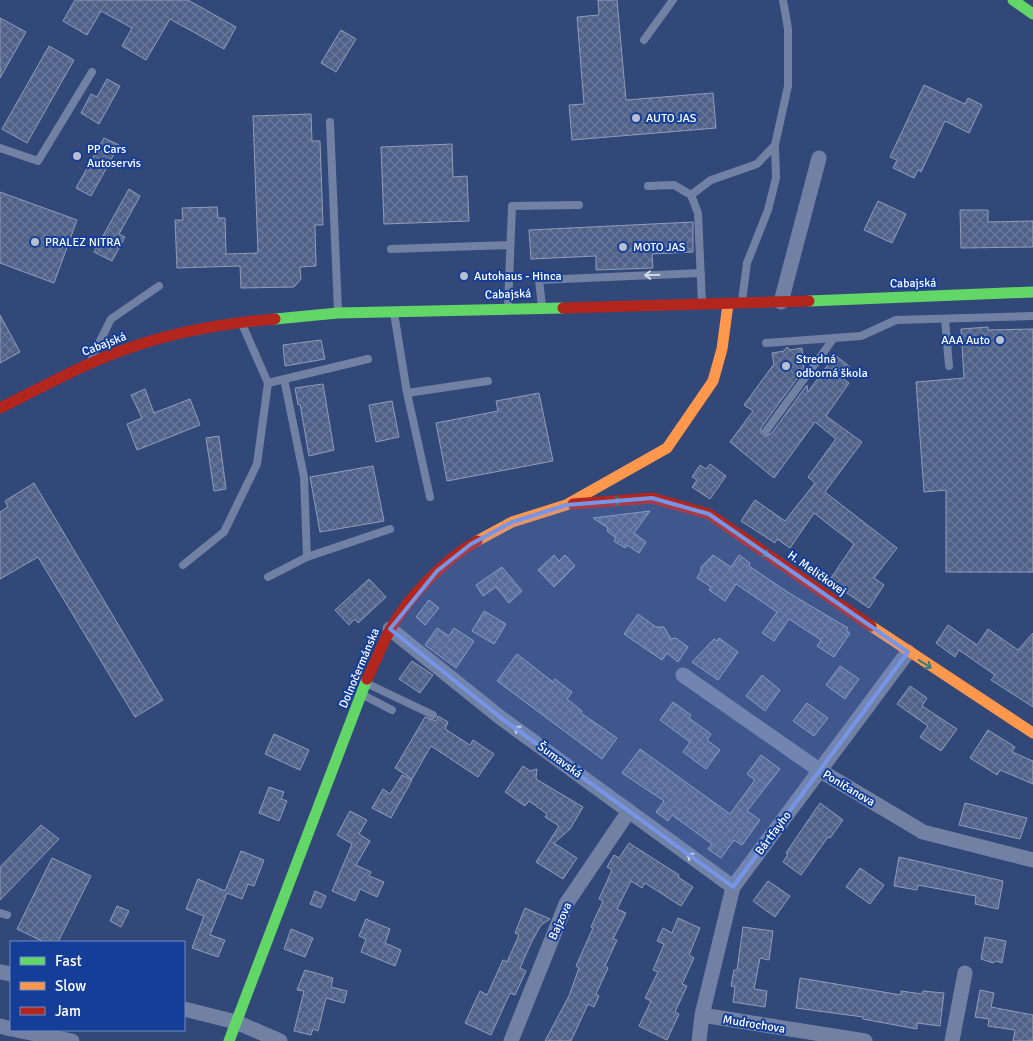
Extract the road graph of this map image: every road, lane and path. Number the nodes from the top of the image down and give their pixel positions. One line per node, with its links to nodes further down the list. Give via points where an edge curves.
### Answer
1 (672, 0): 5 (lane)
2 (783, 0): 8 (lane, via 788,28 788,86)
3 (1013, 0): 4 (main road)
4 (1033, 14)
5 (644, 40)
6 (92, 72): 9 (lane, via 38,161)
7 (330, 122): 26 (lane)
8 (775, 145): 12 (lane, via 757,164 711,180); 21 (lane, via 776,178 748,263)
9 (0, 148)
10 (819, 158): 19 (street)
11 (648, 186): 12 (lane, via 674,185)
12 (691, 195): 16 (lane, via 698,213)
13 (579, 206): 14 (lane, via 512,206)
14 (510, 245): 15 (lane); 24 (lane)
15 (391, 249)
16 (701, 273): 22 (lane); 23 (lane, one-way to 23, via 539,280)
17 (159, 286): 33 (lane, via 111,319)
18 (1033, 292): 19 (main road, Cabajská)
19 (780, 302): 21 (main road, Cabajská)
20 (728, 304): 21 (main road, Cabajská); 22 (main road, Cabajská); 42 (main road, Dolnočermánska, via 722,349 713,381 667,448)
21 (742, 304)
22 (702, 305): 23 (main road, Cabajská)
23 (542, 307): 24 (main road, Cabajská)
24 (508, 309): 25 (main road, Cabajská)
25 (393, 311): 26 (main road, Cabajská); 38 (lane)
26 (338, 313): 29 (main road, Cabajská)
27 (1033, 316): 28 (lane)
28 (945, 319): 30 (lane, via 896,320 861,336); 34 (lane)
29 (241, 322): 33 (main road, Cabajská, via 174,334); 37 (lane)
30 (834, 338): 31 (lane); 40 (lane)
31 (766, 344)
32 (368, 359): 35 (lane)
33 (89, 364): 39 (main road, Cabajská)
34 (949, 366)
35 (284, 379): 37 (lane); 44 (lane, via 304,477)
36 (488, 381): 38 (lane)
37 (268, 383): 45 (lane, via 258,464 224,532)
38 (407, 393): 41 (lane)
39 (0, 408)
40 (766, 431)
41 (430, 497)
42 (566, 505): 47 (main road, Dolnočermánska, via 512,522 471,544 437,571); 48 (main road, H. Meličkovej, one-way to 48, via 652,498 709,514)
43 (390, 529): 44 (lane)
44 (307, 557): 46 (lane)
45 (183, 565)
46 (268, 577)
47 (390, 629): 50 (main road, Dolnočermánska); 56 (street, Šumavská, one-way to 47, via 501,718)
48 (908, 652): 54 (main road, H. Meličkovej, one-way to 54); 55 (street, Bártfayho)
49 (683, 675): 55 (street, Poničanova)
50 (366, 683): 51 (main road, Dolnočermánska); 53 (lane)
51 (362, 694): 52 (lane); 62 (main road, Dolnočermánska)
52 (392, 710)
53 (432, 715)
54 (1033, 733)
55 (819, 770): 57 (street, Poničanova, via 923,832); 58 (street, Bártfayho)
56 (629, 811): 58 (street, Šumavská, one-way to 56); 68 (street, Bajzova, via 566,904)
57 (1033, 860)
58 (733, 887): 61 (street, Bártfayho)
59 (965, 973): 71 (street)
60 (185, 1009): 62 (street)
61 (702, 1016): 69 (street, Bártfayho); 70 (street, Mudrochova)
62 (236, 1022): 66 (main road, Dolnočermánska); 67 (street)
63 (18, 1031): 64 (street)
64 (36, 1038): 65 (street)
65 (72, 1041)
66 (228, 1041)
67 (280, 1041)
68 (511, 1041)
69 (699, 1041)
70 (865, 1041)
71 (952, 1041)

